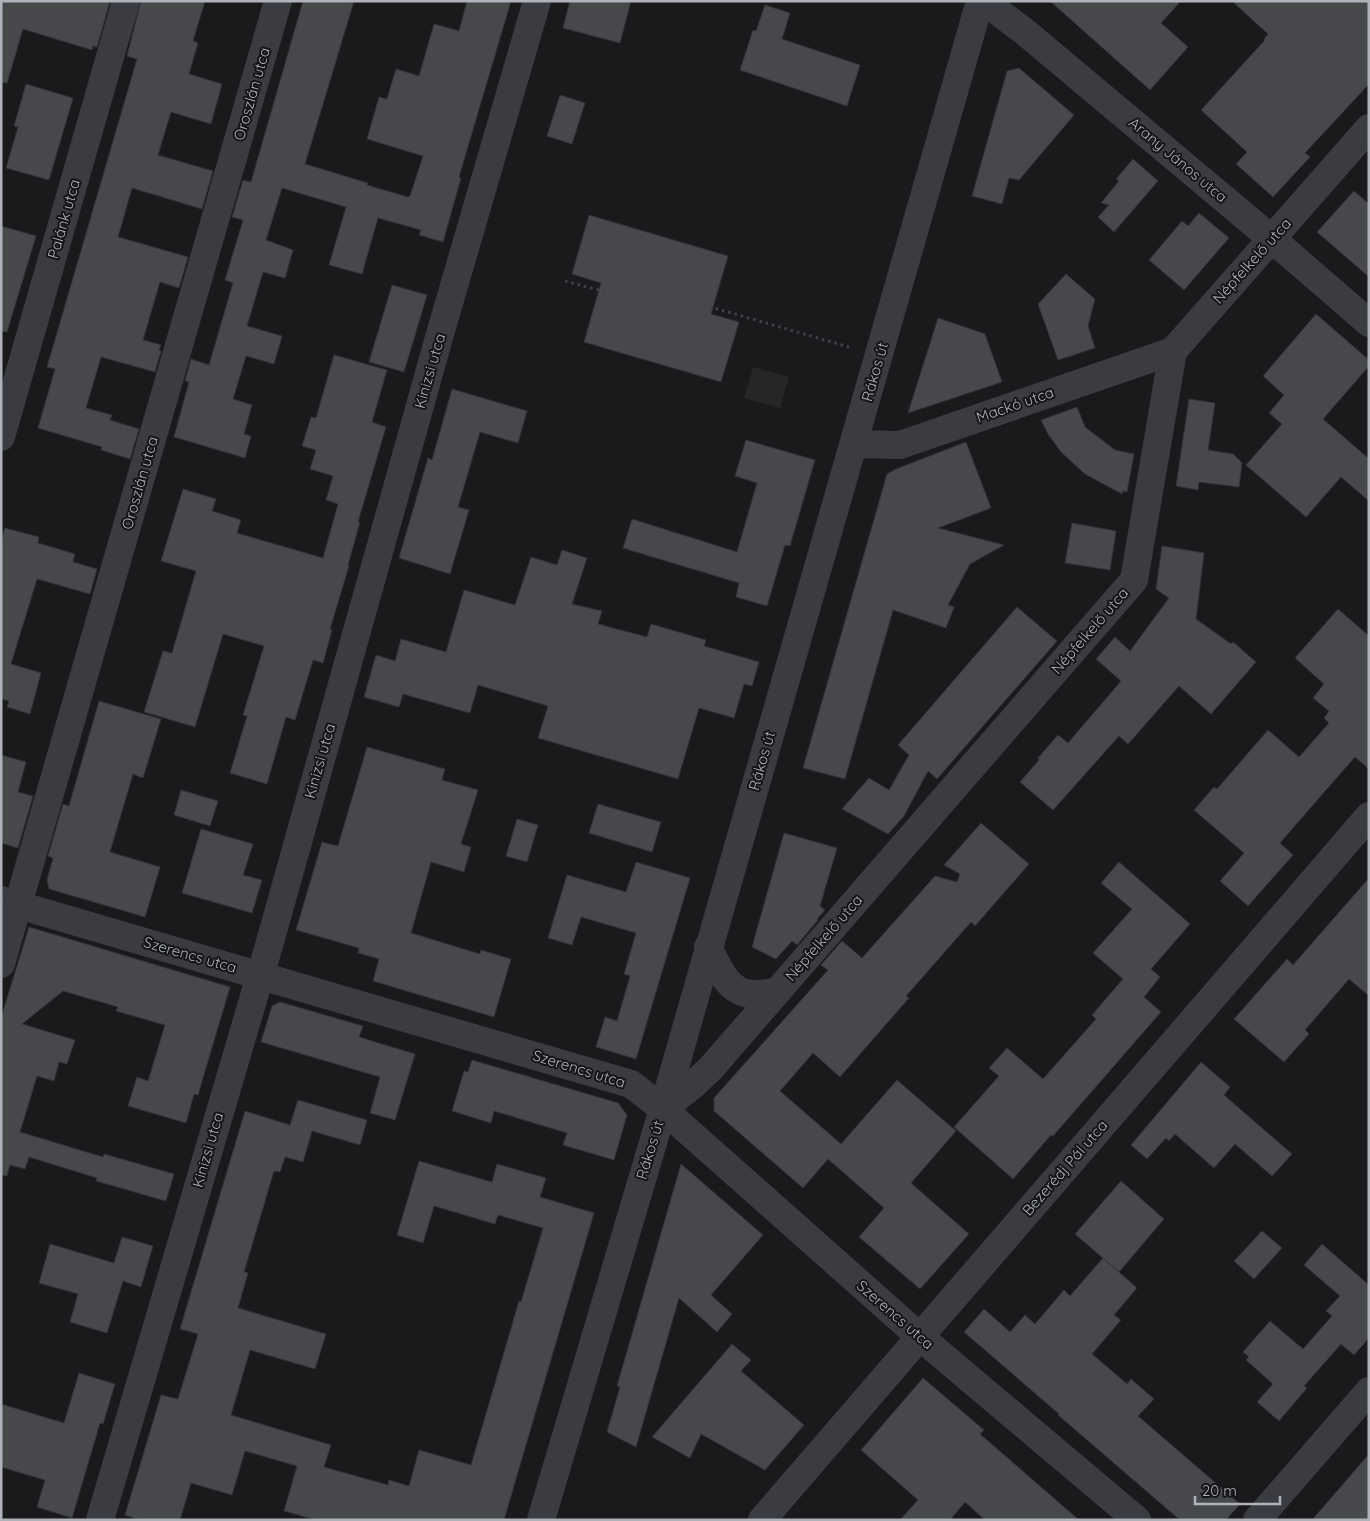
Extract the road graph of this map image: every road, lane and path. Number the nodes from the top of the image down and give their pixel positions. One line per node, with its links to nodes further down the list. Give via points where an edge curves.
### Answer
1 (126, 1): 13 (street, Palánk utca)
2 (278, 1): 16 (street, Oroszlán utca)
3 (537, 1): 19 (street, Kinizsi utca)
4 (982, 1): 6 (street, Arany János utca, via 1025,32); 14 (street, Rákos út)
5 (1369, 128): 6 (street, Népfelkelő utca)
6 (1272, 239): 10 (street, Arany János utca); 12 (street, Népfelkelő utca)
7 (565, 281): 8 (path)
8 (622, 296)
9 (697, 303): 11 (path)
10 (1369, 323)
11 (849, 347)
12 (1173, 351): 14 (street, Mackó utca, via 900,445); 20 (street, Népfelkelő utca, via 1134,580)
13 (1, 438)
14 (854, 444): 17 (street, Rákos út)
15 (1369, 816): 22 (street, Bezerédj Pál utca)
16 (10, 902): 18 (street, Oroszlán utca); 19 (street, Szerencs utca)
17 (708, 947): 20 (street, Népfelkelő utca, via 727,982 734,988 751,994); 21 (street, Rákos út)
18 (1, 964)
19 (260, 975): 21 (street, Szerencs utca, via 631,1084); 24 (street, Kinizsi utca)
20 (777, 992): 21 (street, Népfelkelő utca, via 710,1068)
21 (663, 1108): 22 (street, Szerencs utca); 25 (street, Rákos út)
22 (919, 1336): 26 (street, Bezerédj Pál utca); 27 (street, Szerencs utca)
23 (1369, 1390): 28 (street)
24 (100, 1520)
25 (541, 1520)
26 (762, 1520)
27 (1137, 1520)
28 (1257, 1520)

